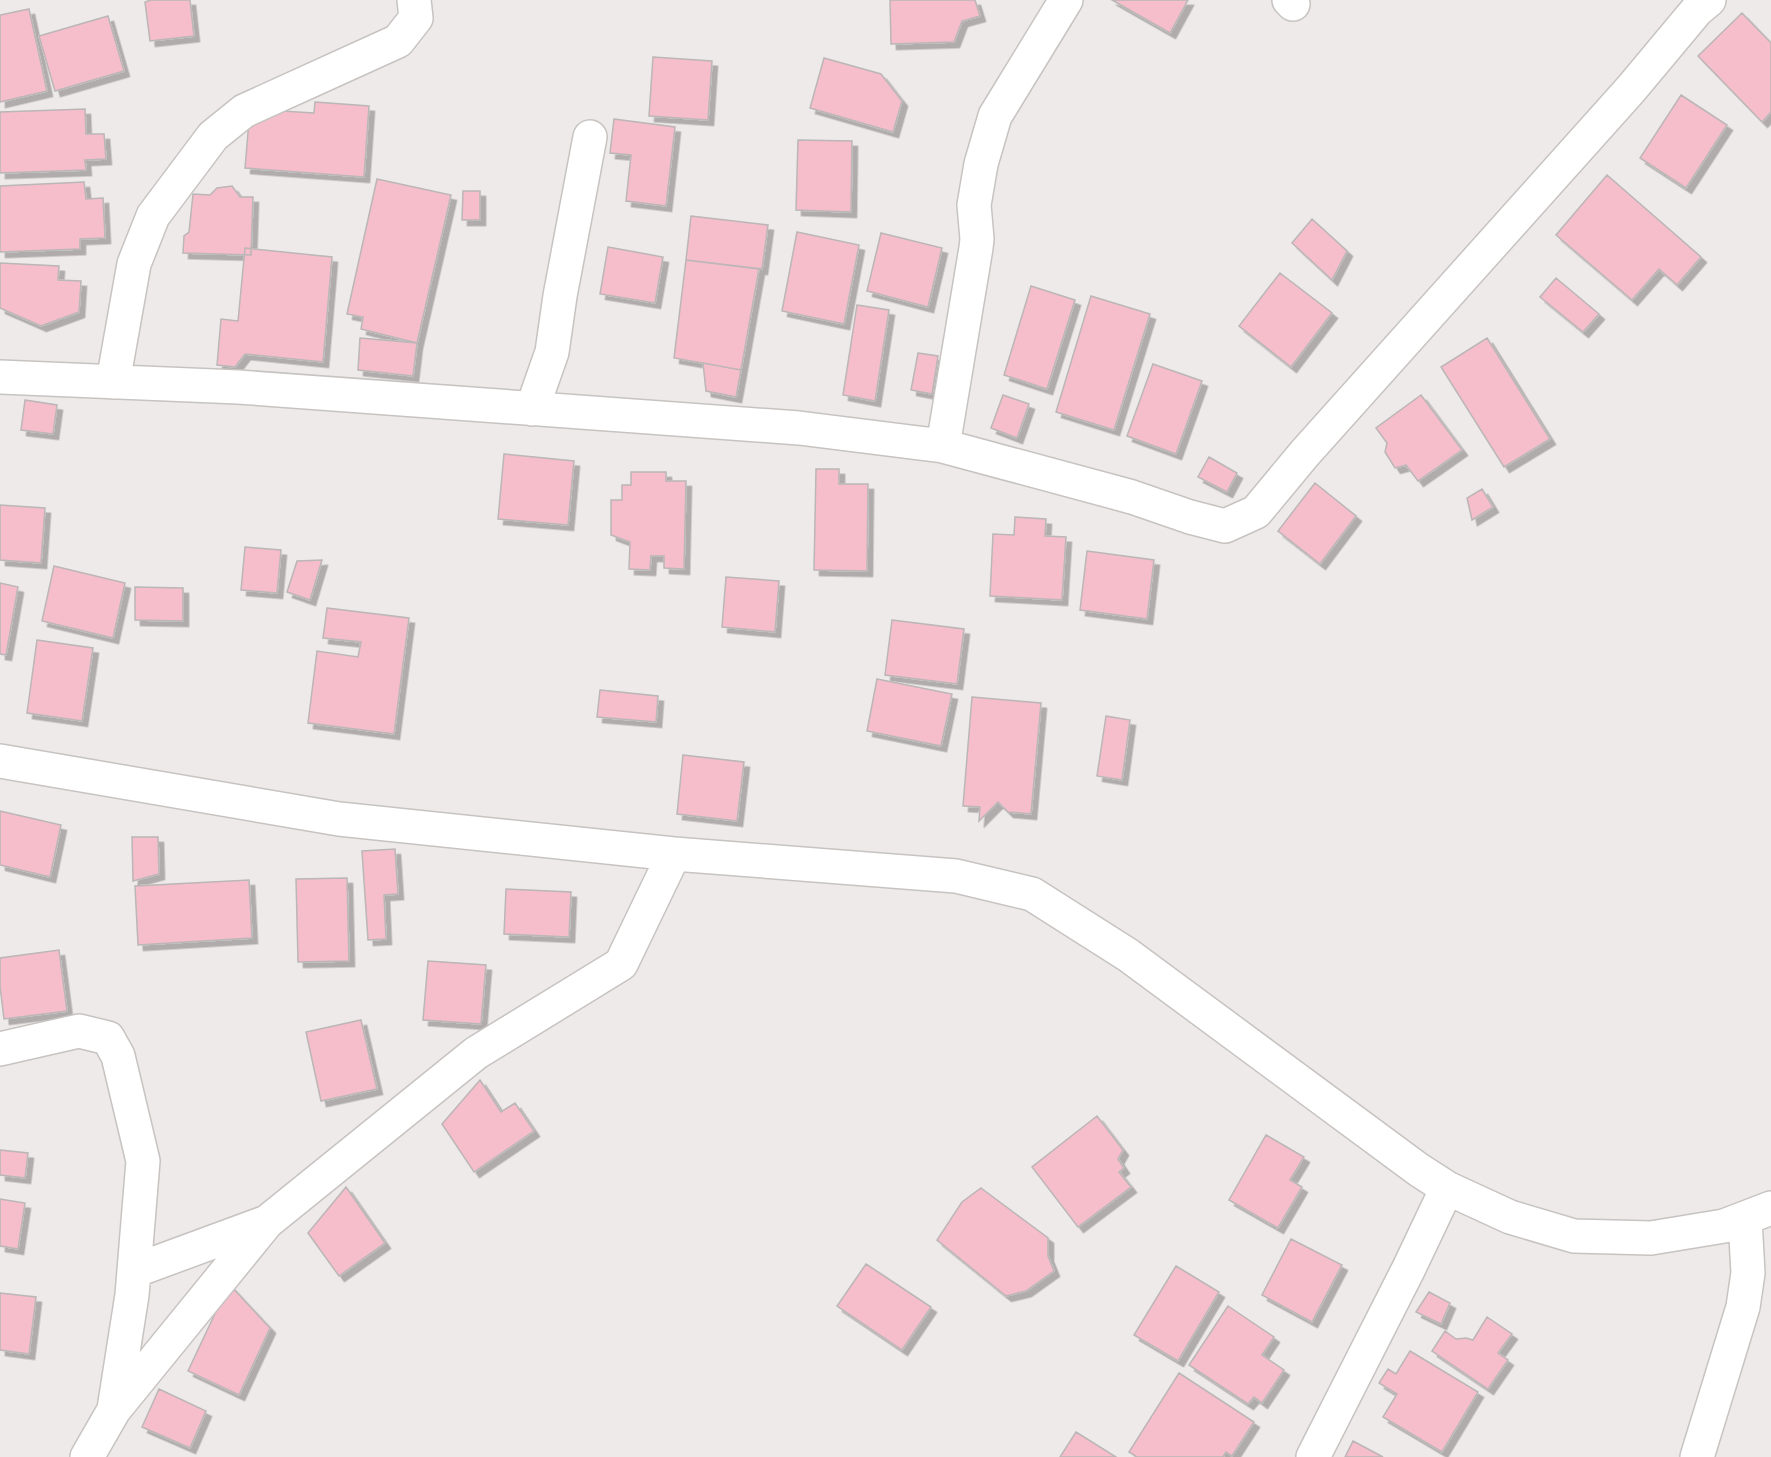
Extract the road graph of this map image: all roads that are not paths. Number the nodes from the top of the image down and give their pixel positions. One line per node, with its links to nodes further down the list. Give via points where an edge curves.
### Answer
1 (414, 0): 6 (street, via 416,18 398,41 244,111 213,136 153,216 134,264)
2 (1066, 0): 8 (street, via 995,116 981,164 974,206 976,248)
3 (1709, 0): 8 (street, via 1256,512 1226,526)
4 (590, 137): 7 (street, via 552,352)
5 (0, 377): 6 (street)
6 (113, 382): 7 (street, via 238,387)
7 (532, 409): 8 (street, via 800,428)
8 (943, 446)
9 (0, 761): 10 (street, via 339,819)
10 (674, 854): 12 (street, via 956,876 1032,894 1128,955); 14 (street, via 621,964 476,1053)
11 (0, 1049): 15 (street, via 79,1031 108,1038 118,1056 143,1161)
12 (1447, 1188): 13 (street, via 1510,1217 1574,1236 1651,1238 1724,1227); 18 (street)
13 (1758, 1214): 19 (street, via 1743,1307)
14 (267, 1222): 15 (street); 16 (street)
15 (134, 1270): 16 (street)
16 (114, 1410): 17 (street)
17 (87, 1457)
18 (1313, 1457)
19 (1697, 1457)

